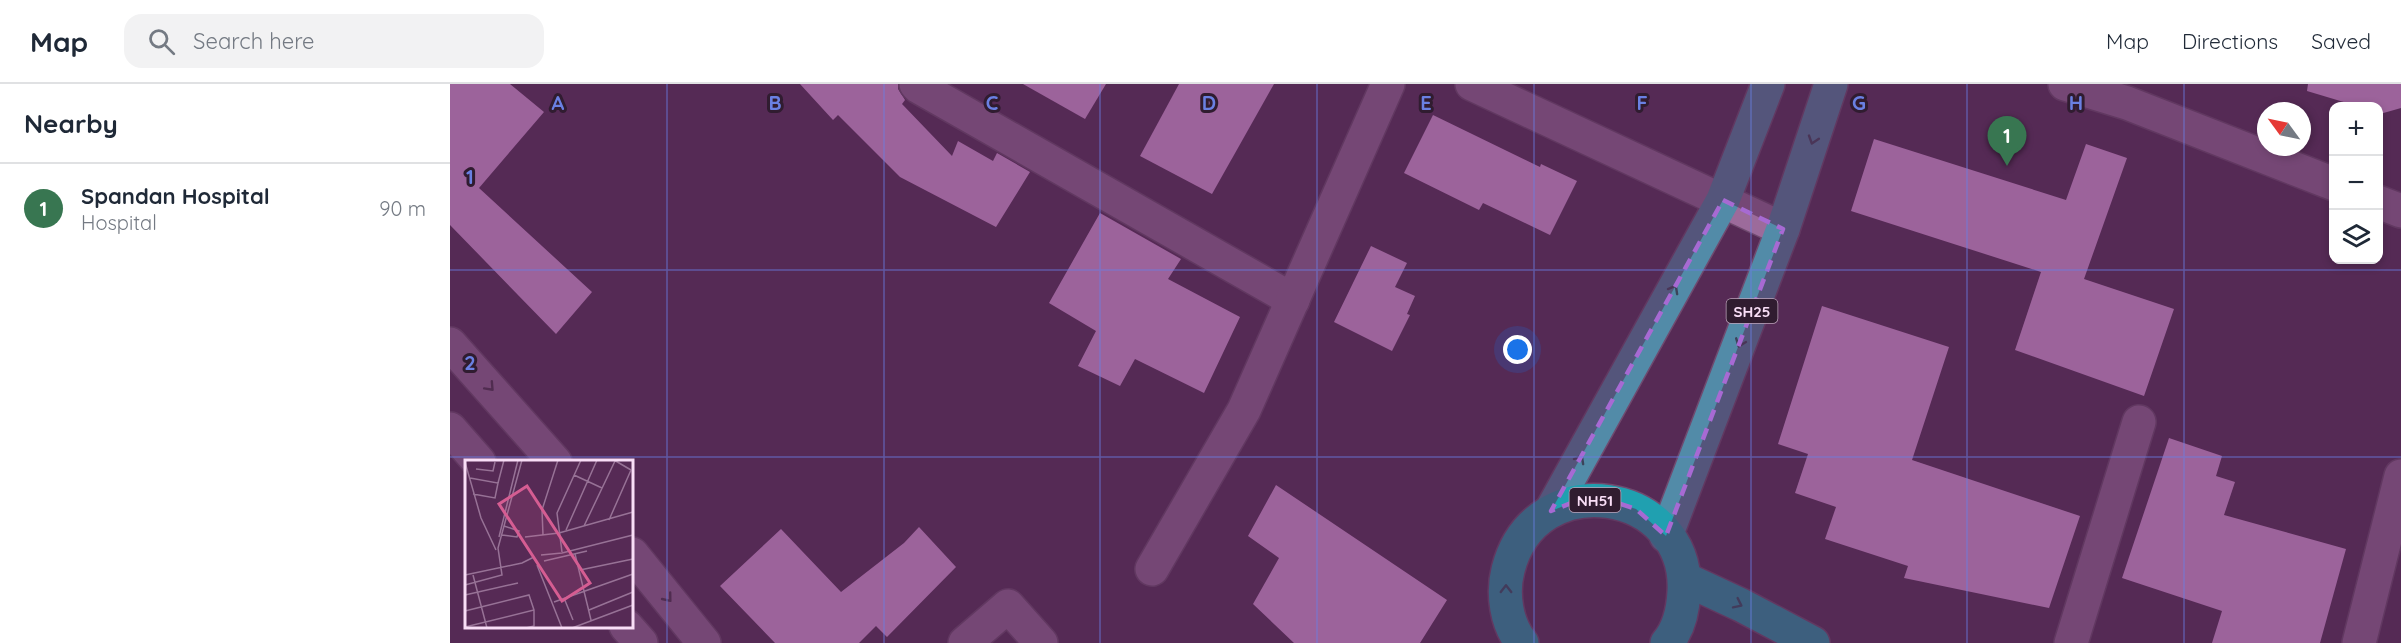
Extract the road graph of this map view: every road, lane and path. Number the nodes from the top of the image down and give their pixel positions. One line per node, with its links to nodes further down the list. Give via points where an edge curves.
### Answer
1 (916, 84): 13 (street)
2 (1388, 84): 13 (street)
3 (1472, 84): 9 (street)
4 (1768, 84): 9 (main road)
5 (1831, 84): 12 (main road, SH25, one-way to 12)
6 (2065, 84): 7 (street)
7 (2131, 93): 8 (street)
8 (2329, 182)
9 (1724, 200): 12 (street); 20 (main road, one-way to 9)
10 (2383, 204): 11 (street)
11 (2401, 211)
12 (1783, 229): 21 (main road, SH25, one-way to 21)
13 (1293, 300): 23 (street, via 1244,410)
14 (450, 344): 18 (street, one-way to 18)
15 (2139, 422): 34 (street)
16 (450, 429): 17 (street)
17 (477, 460)
18 (553, 460)
19 (2401, 476): 25 (street)
20 (1551, 511): 21 (highway, NH51, via 1579,500 1608,500 1636,508 1660,526); 27 (highway, NH51, one-way to 20, via 1507,611 1505,582 1512,553 1528,528)
21 (1666, 536): 24 (highway, NH51, via 1676,550)
22 (633, 555): 29 (street, one-way to 29)
23 (1152, 569)
24 (1685, 579): 32 (highway, NH51, via 1683,609); 33 (highway, one-way to 33)
25 (2388, 584): 35 (street)
26 (627, 628): 28 (street)
27 (1519, 641)
28 (640, 643)
29 (704, 643)
30 (965, 643): 31 (street, via 1008,606)
31 (1041, 643)
32 (1667, 643)
33 (1813, 643)
34 (2071, 643)
35 (2359, 643)

